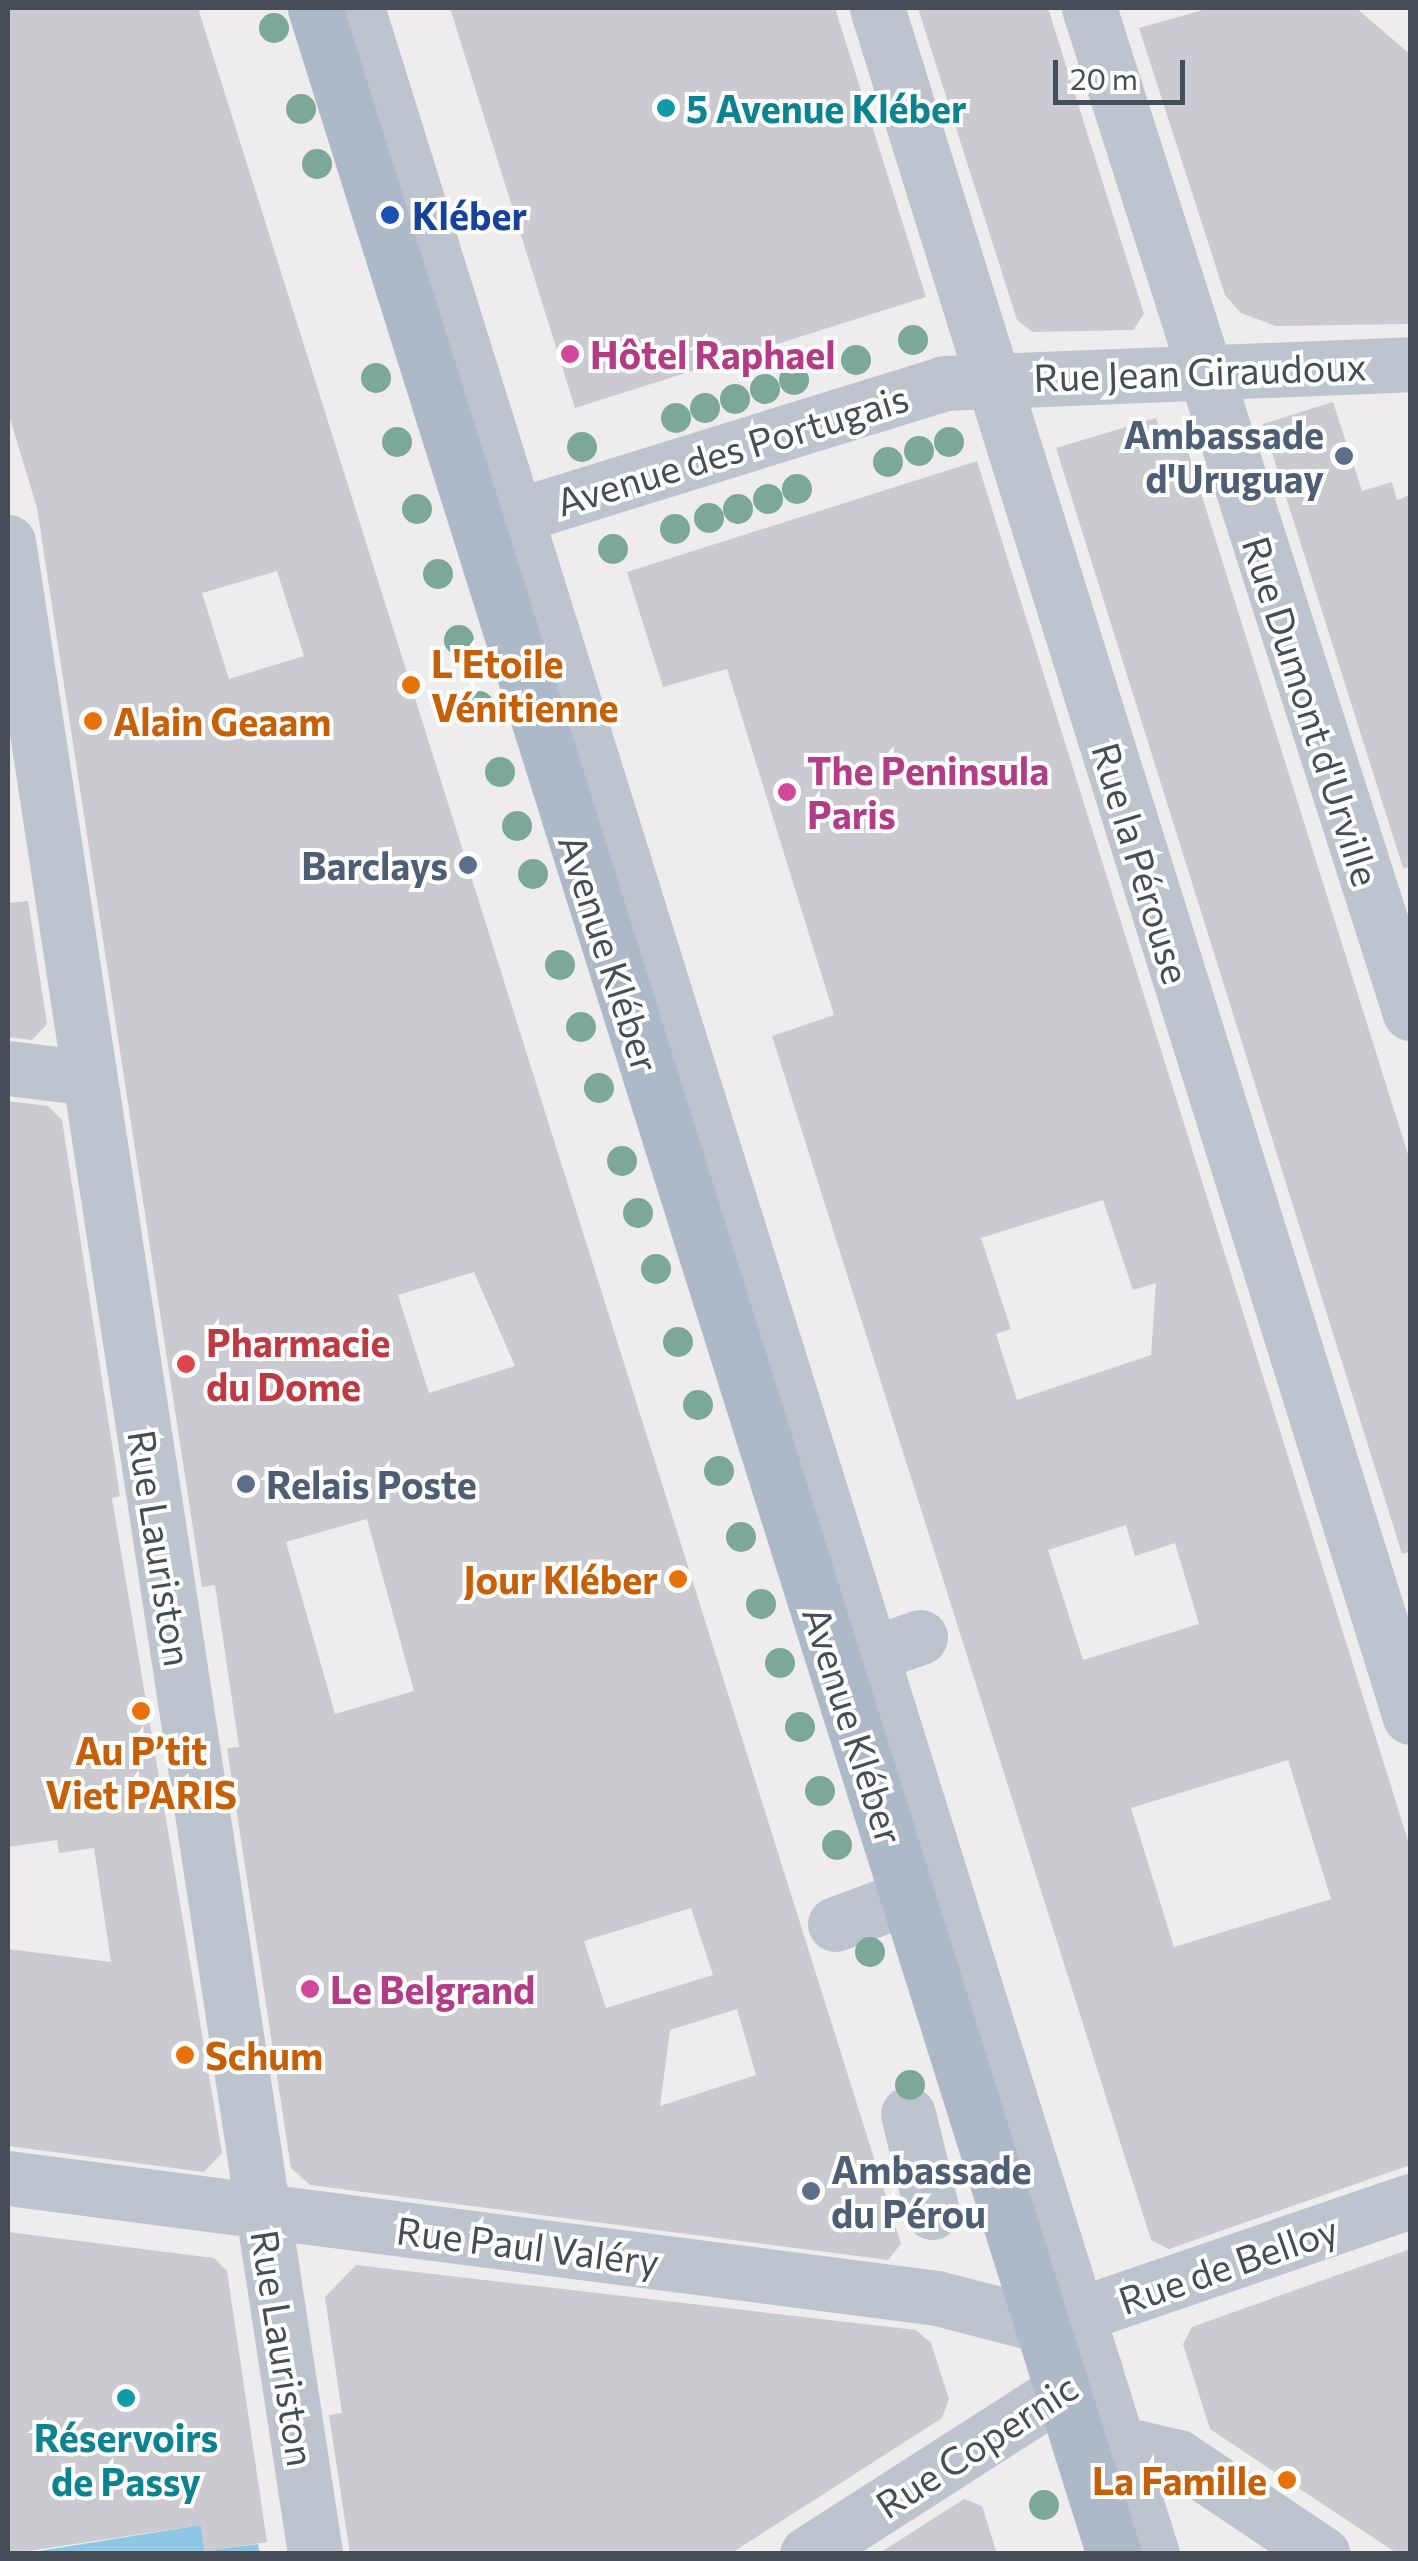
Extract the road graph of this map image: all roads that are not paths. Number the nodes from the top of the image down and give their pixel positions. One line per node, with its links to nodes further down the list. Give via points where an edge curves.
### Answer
1 (316, 8): 8 (main road, Avenue Kléber)
2 (358, 8): 8 (street, Avenue Kléber)
3 (876, 8): 7 (street, Rue la Pérouse)
4 (1089, 8): 6 (street, Rue Dumont d'Urville)
5 (1410, 364): 6 (street, Rue Jean Giraudoux)
6 (1201, 367): 7 (street, Rue Jean Giraudoux); 11 (street, Rue Dumont d'Urville)
7 (990, 378): 8 (street, Avenue des Portugais, via 944,383); 14 (street, Rue la Pérouse)
8 (496, 522): 15 (main road, Avenue Kléber); 22 (street, Avenue Kléber, via 896,1645)
9 (8, 542): 10 (street, Rue Lauriston)
10 (26, 777): 13 (street, Rue Lauriston)
11 (1410, 1013)
12 (8, 1068): 13 (street)
13 (89, 1078): 20 (street, Rue Lauriston)
14 (1410, 1717)
15 (908, 1897): 16 (street); 22 (main road, Avenue Kléber)
16 (835, 1924)
17 (908, 2114): 21 (street)
18 (8, 2178): 20 (street, Rue Paul Valéry)
19 (1410, 2201): 22 (street, Rue de Belloy)
20 (264, 2210): 22 (street, Rue Paul Valéry); 25 (street, Rue Lauriston)
21 (932, 2212)
22 (1061, 2320): 23 (main road, Avenue Kléber)
23 (1079, 2377): 24 (main road, Avenue Kléber); 26 (street, Rue Copernic)
24 (1101, 2448): 27 (main road, Avenue Kléber); 28 (street, Avenue Kléber); 29 (street, via 1178,2457)
25 (315, 2554)
26 (807, 2554)
27 (1114, 2554)
28 (1152, 2554)
29 (1324, 2554)

